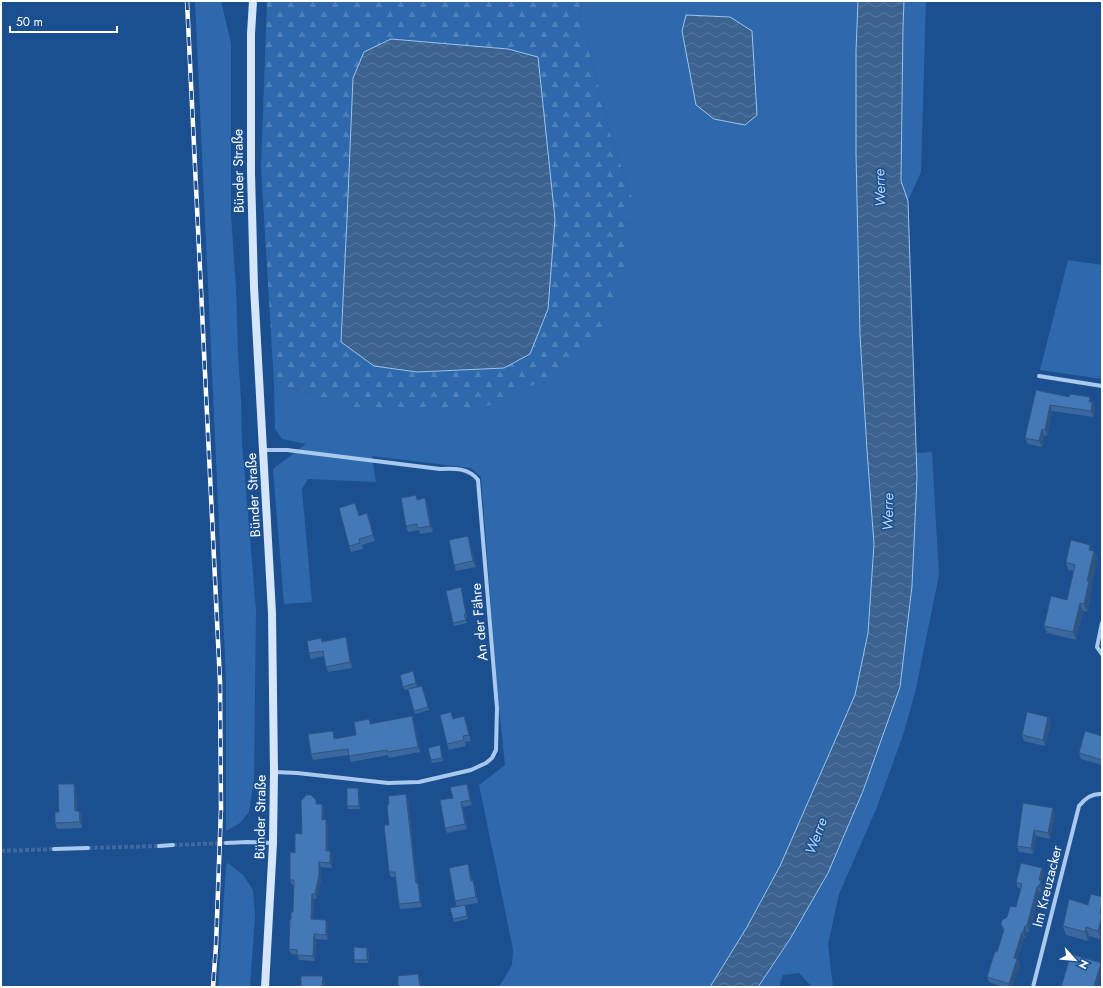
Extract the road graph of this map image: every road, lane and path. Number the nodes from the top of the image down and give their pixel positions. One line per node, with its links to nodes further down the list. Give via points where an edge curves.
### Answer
1 (253, 1): 4 (main road, Bünder Straße, via 250,173)
2 (1039, 376): 3 (street)
3 (1102, 386)
4 (263, 450): 7 (main road, Bünder Straße, via 272,613); 7 (street, An der Fähre, via 287,450 440,469 453,468 465,471 478,480 497,708 496,750 486,763 471,770 419,782 388,783)
5 (1102, 623): 6 (street, via 1097,647)
6 (1102, 654)
7 (274, 772): 10 (main road, Bünder Straße)
8 (1102, 794): 16 (street, Im Kreuzacker, via 1090,796 1079,806)
9 (226, 843): 10 (street)
10 (273, 843): 15 (main road, Bünder Straße)
11 (173, 845): 12 (street)
12 (159, 846)
13 (88, 848): 14 (street)
14 (54, 849)
15 (265, 987)
16 (1033, 987)

